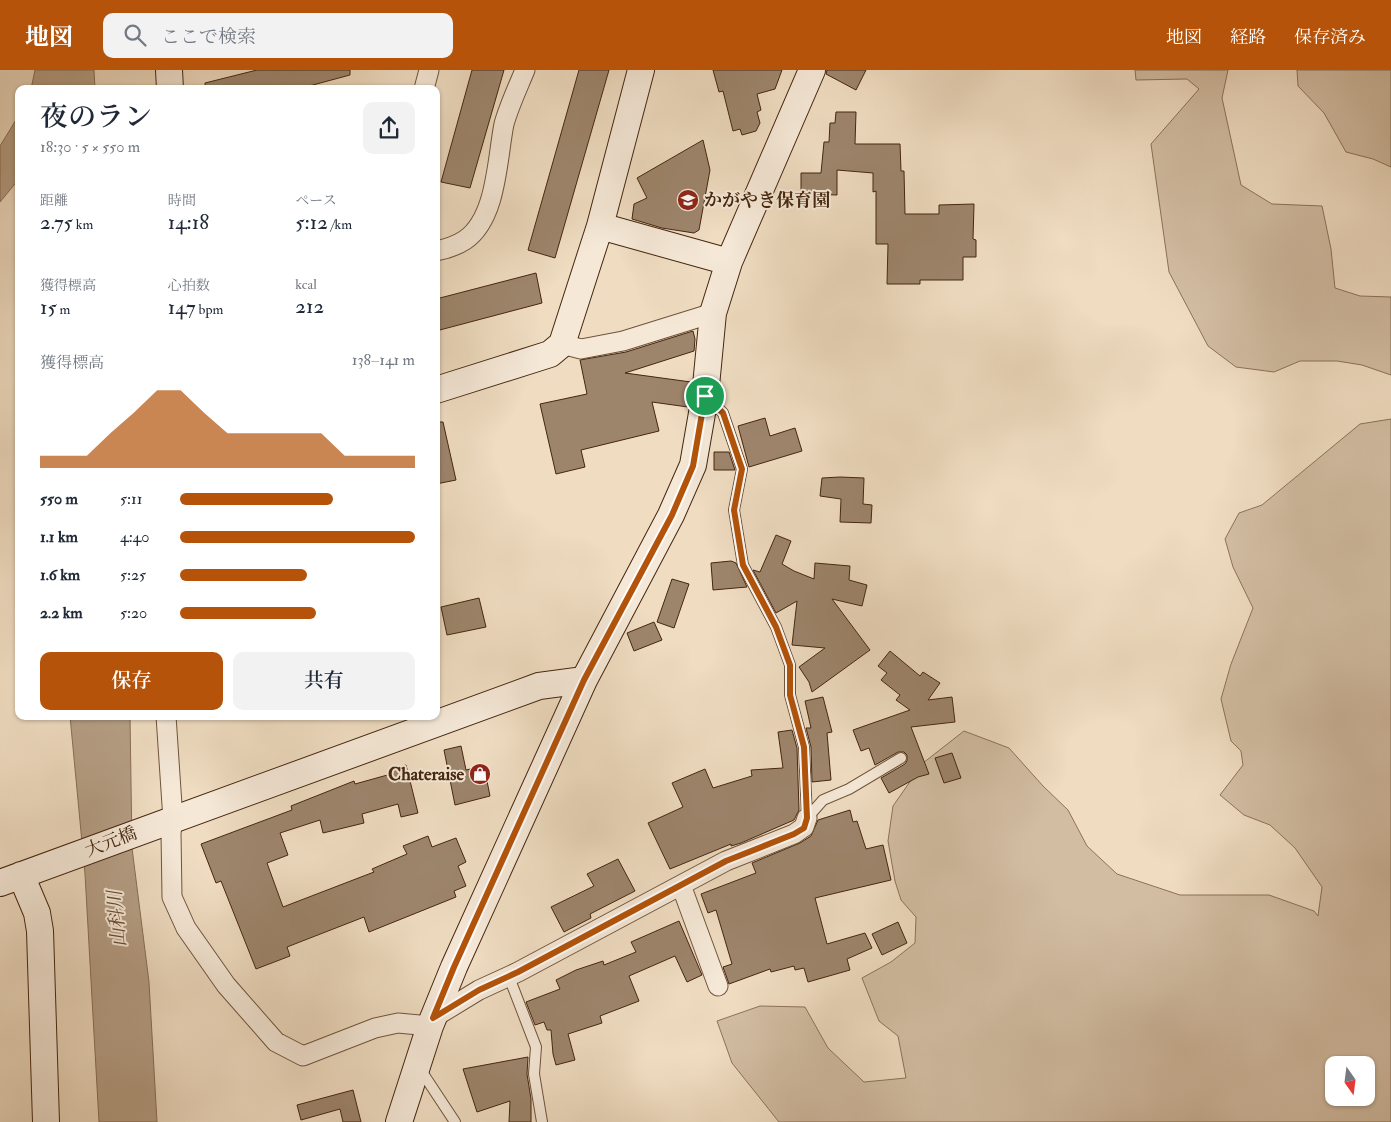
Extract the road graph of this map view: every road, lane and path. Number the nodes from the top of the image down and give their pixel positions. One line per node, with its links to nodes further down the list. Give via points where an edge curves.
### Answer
1 (169, 70): 6 (street)
2 (429, 70): 7 (street)
3 (525, 70): 9 (street, via 505,122 492,194 485,213 466,240)
4 (641, 70): 8 (street)
5 (812, 70): 10 (street)
6 (170, 85)
7 (425, 85)
8 (600, 226): 10 (street); 12 (street)
9 (440, 251)
10 (729, 262): 11 (street)
11 (713, 313): 12 (street, via 623,341 581,349); 14 (street)
12 (562, 344): 13 (street, via 550,354)
13 (440, 389)
14 (705, 396): 15 (street, via 693,466 672,515); 18 (lane, via 723,413 742,469 734,510 743,565 776,627 790,665 790,695 804,747)
15 (584, 680): 19 (street, 大元橋, via 539,686); 24 (street)
16 (166, 720): 19 (street)
17 (901, 758): 18 (lane, via 849,789 823,800)
18 (807, 818): 21 (street, via 804,828 794,834 726,861)
19 (168, 821): 20 (street, 大元橋); 24 (street, via 172,897 186,928 226,985 276,1042 303,1056 383,1026)
20 (11, 879): 26 (street, via 38,913)
21 (680, 885): 22 (street); 23 (street)
22 (509, 976): 24 (street, via 479,990); 29 (lane, via 536,1047 534,1074)
23 (718, 986)
24 (431, 1022): 25 (street)
25 (417, 1065): 27 (street); 28 (lane)
26 (46, 1122)
27 (399, 1122)
28 (456, 1122)
29 (542, 1122)

